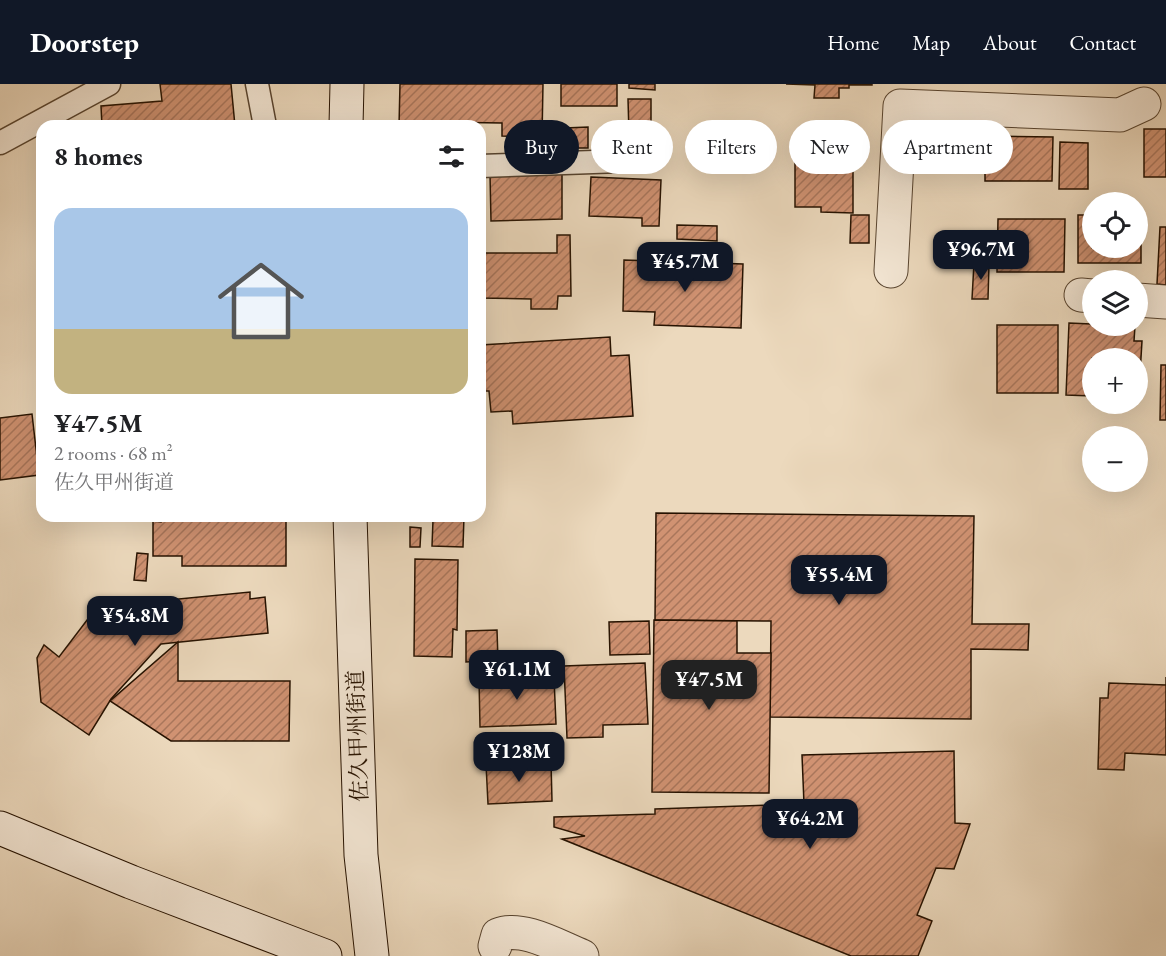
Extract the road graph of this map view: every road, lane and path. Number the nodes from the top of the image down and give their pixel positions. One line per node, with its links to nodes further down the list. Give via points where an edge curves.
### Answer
1 (109, 84): 5 (lane)
2 (257, 84): 6 (lane)
3 (347, 84): 7 (street)
4 (1151, 97): 12 (street, via 1120,115 900,106)
5 (42, 120)
6 (263, 120)
7 (346, 120)
8 (36, 124): 9 (lane)
9 (0, 143)
10 (591, 162): 11 (lane)
11 (486, 166)
12 (891, 271)
13 (1148, 301): 14 (street)
14 (1166, 302)
15 (350, 522): 19 (street, 佐久甲州街道, via 361,855)
16 (0, 828): 18 (street)
17 (495, 946): 20 (street, via 498,935 507,932)
18 (325, 956)
19 (372, 956)
20 (582, 956)

